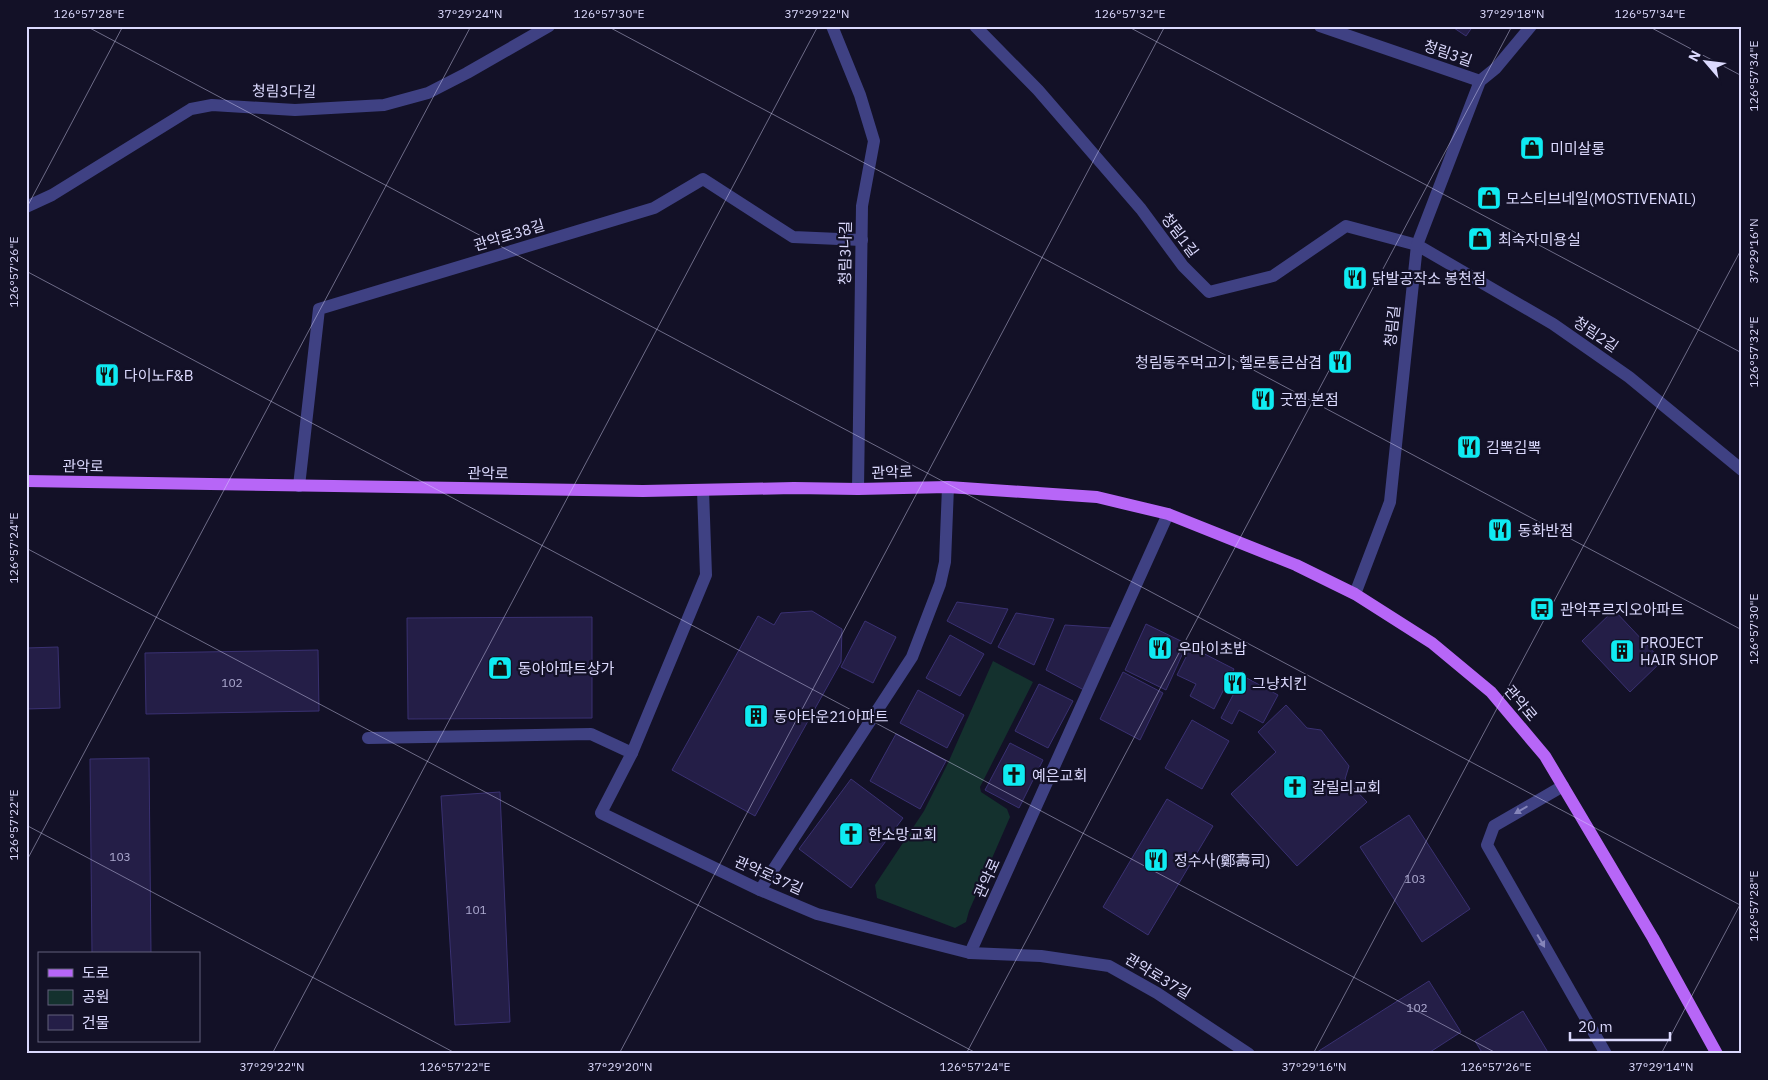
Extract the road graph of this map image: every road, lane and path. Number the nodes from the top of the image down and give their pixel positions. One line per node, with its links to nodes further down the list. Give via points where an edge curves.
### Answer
1 (549, 26): 7 (street, 청림3다길, via 428,92 384,105 296,110 212,105 191,109 52,195)
2 (832, 26): 8 (street, 청림3나길, via 860,95 874,141 862,206)
3 (975, 26): 9 (street, 청림1길, via 1038,90 1141,209 1182,266 1209,292 1273,276 1346,226)
4 (1320, 26): 6 (street, 청림3길)
5 (1531, 26): 6 (street, 청림길, via 1496,68)
6 (1480, 81): 9 (street, 청림길)
7 (26, 207)
8 (862, 240): 12 (street, 관악로38길, via 793,237 703,179 654,208 319,310); 14 (street, 청림3나길)
9 (1417, 245): 10 (street, 청림2길, via 1552,324 1629,377); 17 (street, 청림길, via 1390,502)
10 (1742, 470)
11 (26, 482): 12 (main road, 관악로)
12 (299, 486): 15 (main road, 관악로)
13 (948, 487): 14 (main road, 관악로); 16 (main road, 관악로, via 1097,497); 21 (street, via 945,562 912,657)
14 (858, 489): 15 (main road, 관악로)
15 (703, 490): 19 (street, 관악로37길, via 706,575)
16 (1168, 514): 17 (main road, 관악로, via 1296,565); 22 (street, 관악로)
17 (1355, 594): 20 (main road, 관악로, via 1432,643 1491,692 1545,756)
18 (368, 738): 19 (street, via 592,734)
19 (632, 753): 21 (street, 관악로37길, via 601,813)
20 (1563, 786): 24 (street, one-way to 24, via 1494,826 1487,845); 25 (main road, 관악로)
21 (760, 890): 22 (street, 관악로37길, via 817,914)
22 (970, 954): 23 (street, 관악로37길, via 1041,956 1108,966 1157,993)
23 (1249, 1054)
24 (1606, 1054)
25 (1717, 1054)

